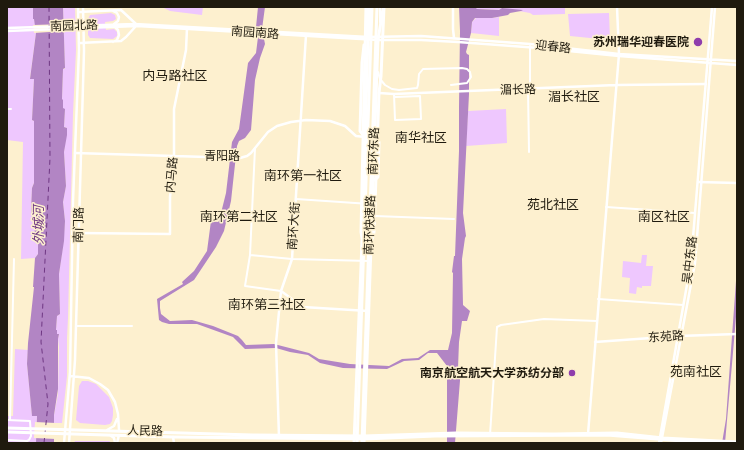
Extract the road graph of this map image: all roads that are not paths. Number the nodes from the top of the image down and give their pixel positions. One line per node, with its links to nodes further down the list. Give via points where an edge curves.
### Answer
1 (78, 7): 10 (main road, 南门路)
2 (83, 7): 11 (main road, 南门路)
3 (369, 7): 18 (main road); 62 (main road, 南环快速路)
4 (377, 7): 19 (main road); 63 (main road, 南环快速路)
5 (383, 7): 17 (main road); 19 (main road, 南环东路); 33 (street, via 378,69 385,86 392,89 415,88 421,70 466,68 471,73 468,82)
6 (453, 7): 20 (main road)
7 (617, 7): 27 (main road)
8 (714, 7): 28 (main road, 吴中东路)
9 (110, 10): 11 (main road); 12 (main road, via 122,10); 13 (main road, via 119,16)
10 (78, 12): 11 (main road); 24 (main road, 南门路)
11 (84, 12): 23 (main road, 南门路)
12 (139, 25): 13 (main road, 南园北路); 14 (main road, 南园南路); 22 (main road, via 122,41)
13 (113, 26): 15 (main road, 南园北路); 22 (main road, via 118,29 119,35 117,40)
14 (187, 28): 16 (main road, 南园南路); 47 (main road, 内马路, via 186,50 174,109)
15 (7, 30)
16 (306, 35): 18 (main road, 南园南路); 40 (main road, 南环大街)
17 (383, 36): 19 (main road, 迎春路); 20 (main road, 迎春路); 21 (main road)
18 (367, 38): 19 (main road, 迎春路); 41 (main road, 南环东路); 41 (main road, via 362,63 360,131); 62 (main road)
19 (377, 38): 21 (main road, 迎春路); 42 (main road, 南环东路)
20 (454, 38): 25 (main road, 迎春路)
21 (383, 40): 26 (main road, 迎春路, via 458,42); 36 (main road)
22 (111, 42): 23 (main road)
23 (84, 43): 24 (main road); 46 (main road, 南门路)
24 (79, 44): 45 (main road, 南门路)
25 (530, 44): 26 (street); 27 (main road, 迎春路)
26 (530, 48): 27 (main road, 迎春路); 35 (street)
27 (619, 55): 28 (main road, 迎春路); 30 (main road, 迎春路); 34 (main road)
28 (710, 59): 29 (main road, 迎春路); 30 (main road, 吴中东路)
29 (737, 61)
30 (709, 64): 31 (main road, 迎春路); 32 (main road, 吴中东路); 48 (main road, 吴中东路)
31 (737, 65)
32 (706, 84): 34 (main road, 湄长路); 48 (main road, 吴中东路)
33 (451, 85)
34 (616, 85): 35 (main road, 湄长路); 54 (main road)
35 (528, 89): 37 (main road, 湄长路); 44 (street)
36 (379, 93): 37 (main road, 湄长路); 49 (main road, via 378,177); 63 (main road, via 374,232)
37 (394, 96): 37 (street, via 395,120 421,119 420,96)
38 (7, 109): 39 (street)
39 (11, 109)
40 (300, 121): 41 (main road, 青阳路, via 330,121 345,126 356,136); 43 (main road, 青阳路, via 285,123 272,129); 51 (main road, 南环大街)
41 (366, 137): 42 (main road, 青阳路); 52 (main road, 南环东路)
42 (374, 138): 49 (main road, 南环东路)
43 (255, 148): 47 (main road, 青阳路, via 247,156 240,158); 59 (street)
44 (529, 152)
45 (75, 153): 46 (main road, 青阳路); 75 (main road, 南门路)
46 (81, 153): 47 (main road, 青阳路); 58 (main road, 南门路)
47 (174, 155): 58 (main road, 内马路, via 170,234)
48 (699, 182): 50 (main road); 55 (main road, 吴中东路); 73 (main road, 吴中东路, via 695,263)
49 (373, 183): 53 (main road, 南环东路)
50 (737, 183)
51 (296, 199): 52 (street); 61 (main road, 南环大街)
52 (363, 204): 53 (street); 62 (main road, 南环东路)
53 (372, 204): 56 (main road, 南环东路)
54 (606, 207): 55 (street); 65 (main road)
55 (695, 213): 66 (main road, 吴中东路)
56 (372, 215): 57 (street); 63 (main road, 南环东路)
57 (454, 219)
58 (79, 233): 70 (main road, 南门路)
59 (250, 255): 61 (street); 64 (street, via 245,286)
60 (14, 258): 78 (street)
61 (292, 259): 62 (street); 64 (main road, 南环大街)
62 (362, 259): 63 (street); 67 (main road, 南环东路); 90 (main road, 南环快速路)
63 (370, 260): 68 (main road, 南环东路); 91 (main road, 南环快速路)
64 (282, 291): 67 (main road, via 303,307); 88 (main road, 南环大街, via 276,343)
65 (598, 299): 66 (street); 69 (main road)
66 (684, 306): 73 (main road, 吴中东路)
67 (359, 310): 68 (main road); 90 (main road, 南环东路)
68 (369, 311): 91 (main road, 南环东路)
69 (597, 321): 74 (main road); 84 (street, via 544,319 497,327)
70 (76, 326): 71 (street); 76 (main road, 南门路)
71 (132, 326)
72 (737, 334): 73 (main road, 东苑路)
73 (680, 336): 74 (main road, 东苑路); 92 (main road, 吴中东路)
74 (595, 342): 86 (main road)
75 (70, 376): 76 (main road); 94 (main road, 南门路)
76 (75, 377): 77 (main road, via 89,378 104,386 113,397); 95 (main road, 南门路)
77 (118, 414): 80 (main road, via 114,426); 81 (main road)
78 (9, 420): 89 (street, via 30,421 31,436 27,441)
79 (7, 428): 80 (main road, 人民路)
80 (107, 430): 81 (main road, 人民路)
81 (119, 430): 88 (main road, 人民路)
82 (7, 432): 83 (main road, 人民路)
83 (108, 434): 85 (main road, 人民路); 96 (main road)
84 (490, 434): 86 (main road, 人民路); 91 (main road, 人民路)
85 (119, 435): 87 (main road, 人民路); 96 (main road)
86 (588, 435): 92 (main road, 人民路)
87 (173, 437): 88 (main road, 人民路); 97 (main road)
88 (279, 437): 90 (main road, 人民路)
89 (7, 440)
90 (355, 440): 91 (main road, 人民路)
91 (364, 440)
92 (661, 440): 93 (main road); 98 (main road)
93 (737, 442)
94 (64, 443)
95 (69, 443)
96 (116, 443)
97 (174, 443)
98 (707, 443)

